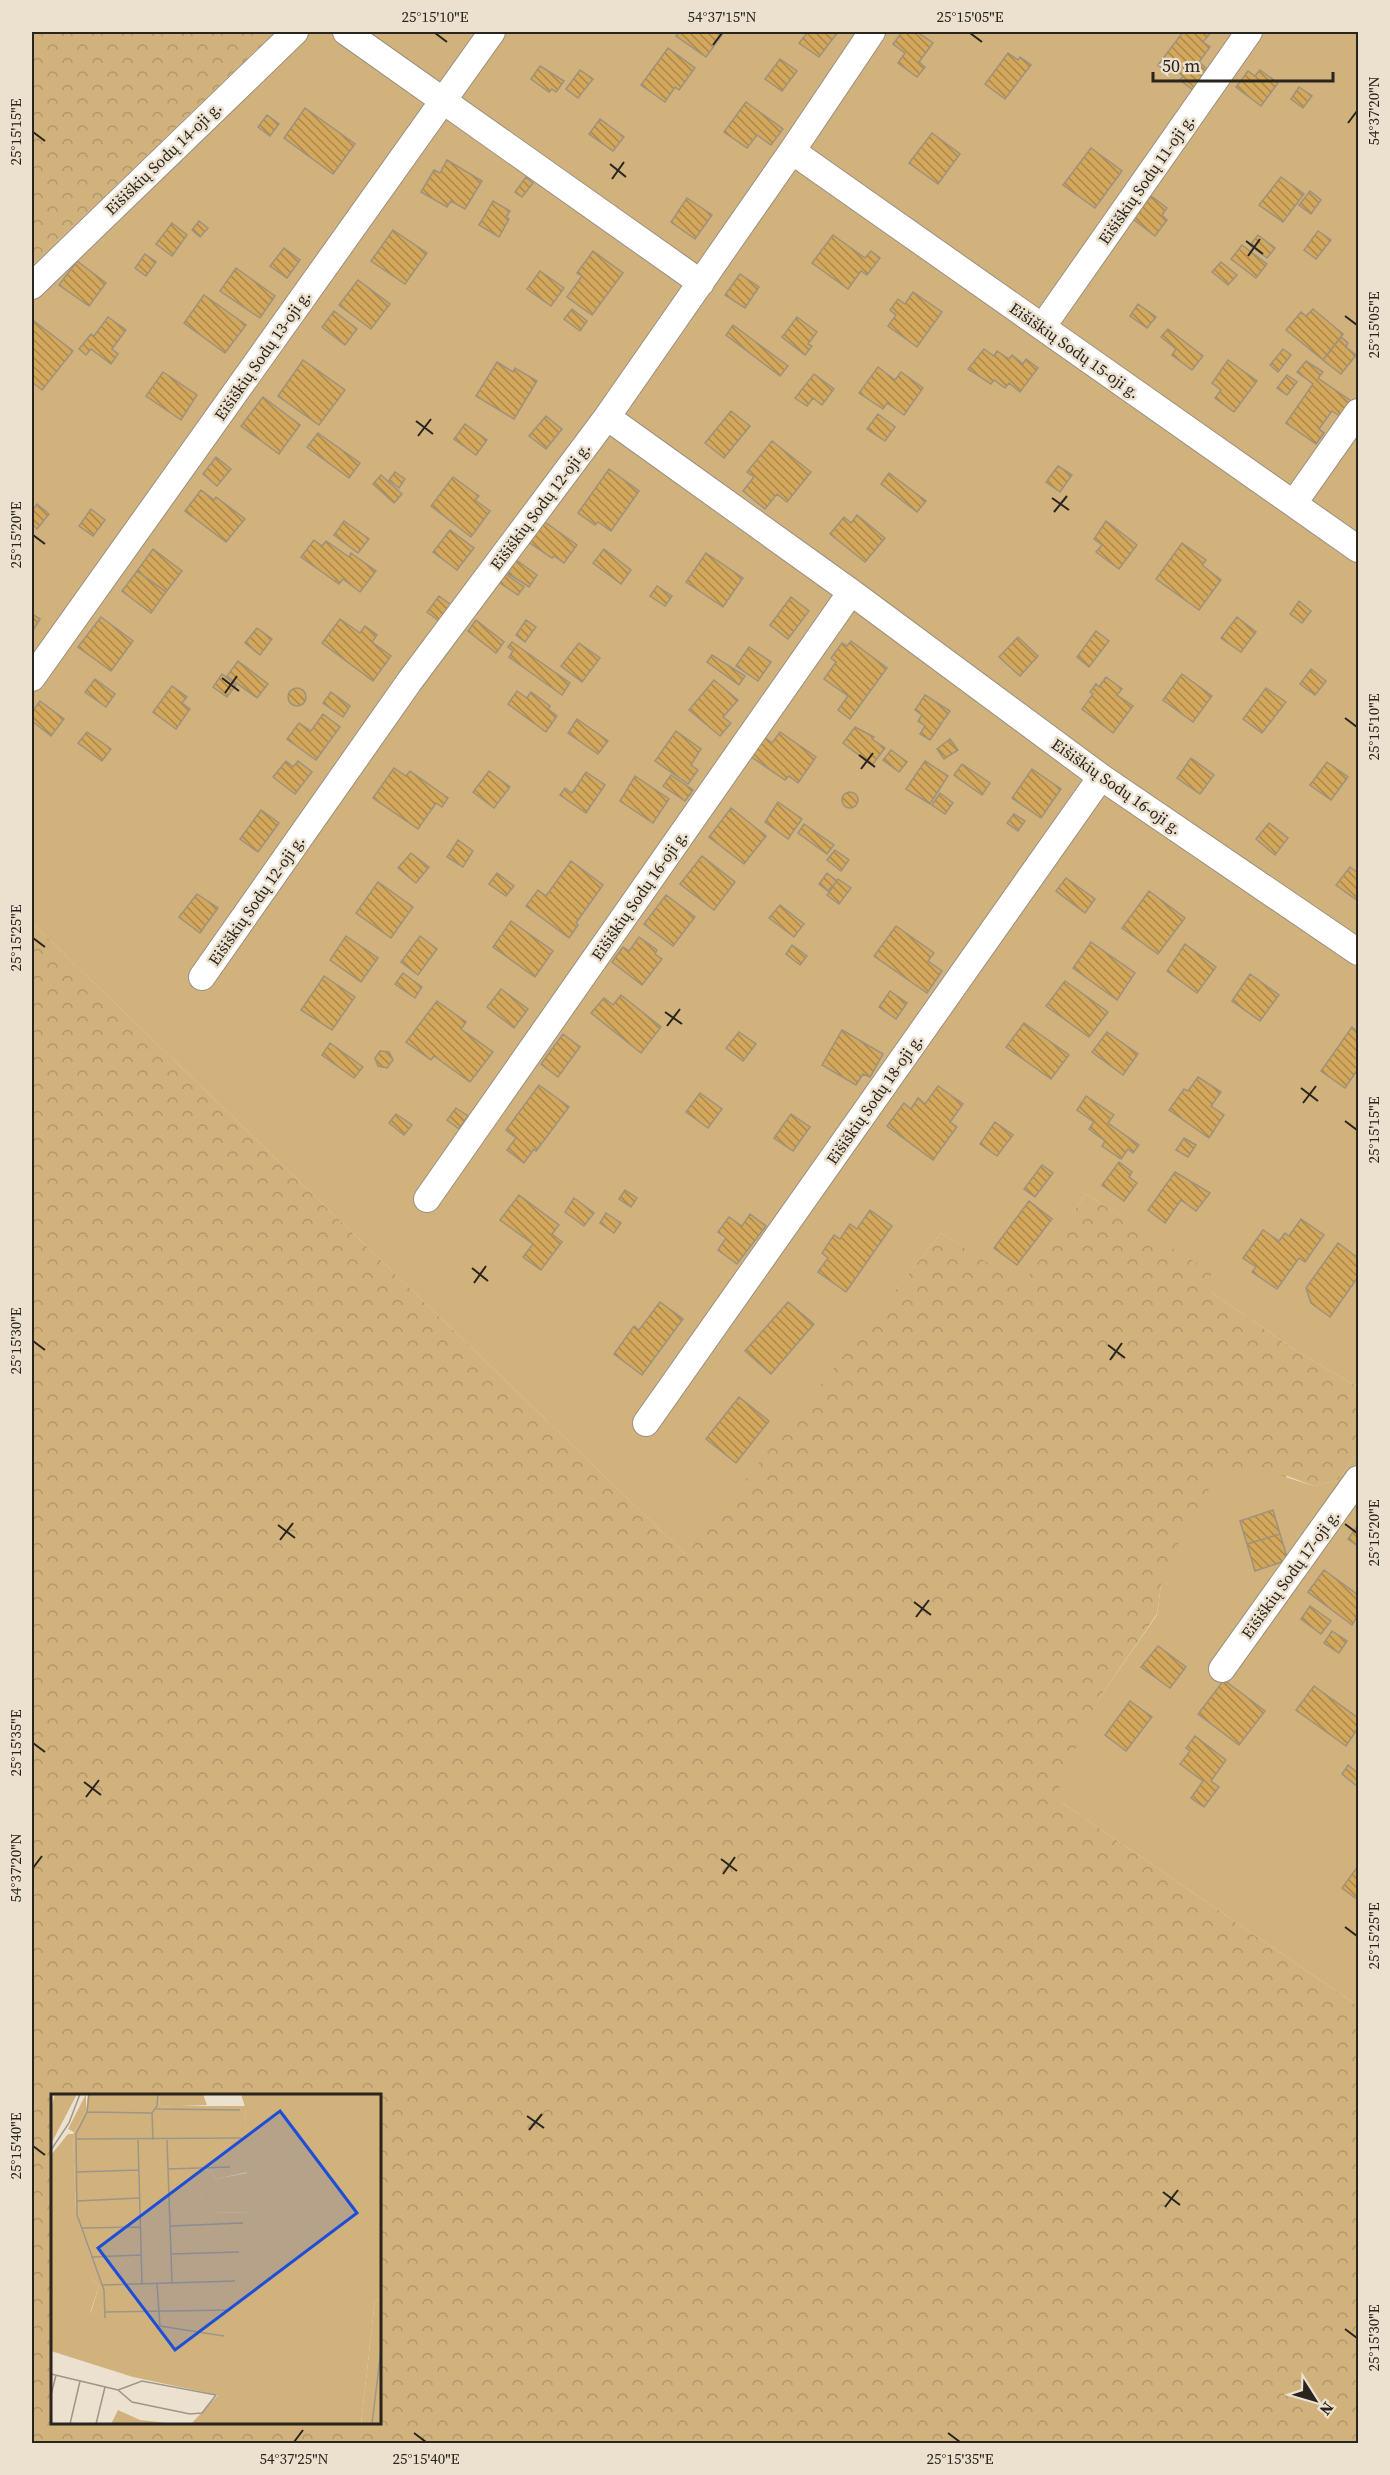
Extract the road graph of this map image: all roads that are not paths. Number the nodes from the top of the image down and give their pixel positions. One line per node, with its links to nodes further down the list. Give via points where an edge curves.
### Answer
1 (295, 32): 9 (street, Eišiškių Sodų 14-oji g.)
2 (346, 32): 6 (street)
3 (492, 32): 6 (street, Eišiškių Sodų 13-oji g.)
4 (872, 32): 7 (street, Eišiškių Sodų 12-oji g.)
5 (1249, 32): 10 (street, Eišiškių Sodų 11-oji g.)
6 (443, 99): 8 (street); 16 (street, Eišiškių Sodų 13-oji g.)
7 (792, 152): 8 (street, Eišiškių Sodų 12-oji g.); 10 (street, Eišiškių Sodų 15-oji g.)
8 (701, 283): 12 (street, Eišiškių Sodų 12-oji g.)
9 (32, 286)
10 (1042, 326): 13 (street, Eišiškių Sodų 15-oji g.)
11 (1359, 412): 13 (street)
12 (607, 417): 15 (street, Eišiškių Sodų 16-oji g.); 19 (street, Eišiškių Sodų 12-oji g., via 409,682)
13 (1294, 503): 14 (street, Eišiškių Sodų 15-oji g.)
14 (1359, 549)
15 (851, 592): 17 (street, Eišiškių Sodų 16-oji g.); 20 (street, Eišiškių Sodų 16-oji g.)
16 (32, 678)
17 (1101, 777): 18 (street, Eišiškių Sodų 16-oji g.); 21 (street, Eišiškių Sodų 18-oji g.)
18 (1359, 952)
19 (202, 977)
20 (427, 1198)
21 (646, 1423)
22 (1359, 1479): 23 (street, Eišiškių Sodų 17-oji g.)
23 (1222, 1669)

